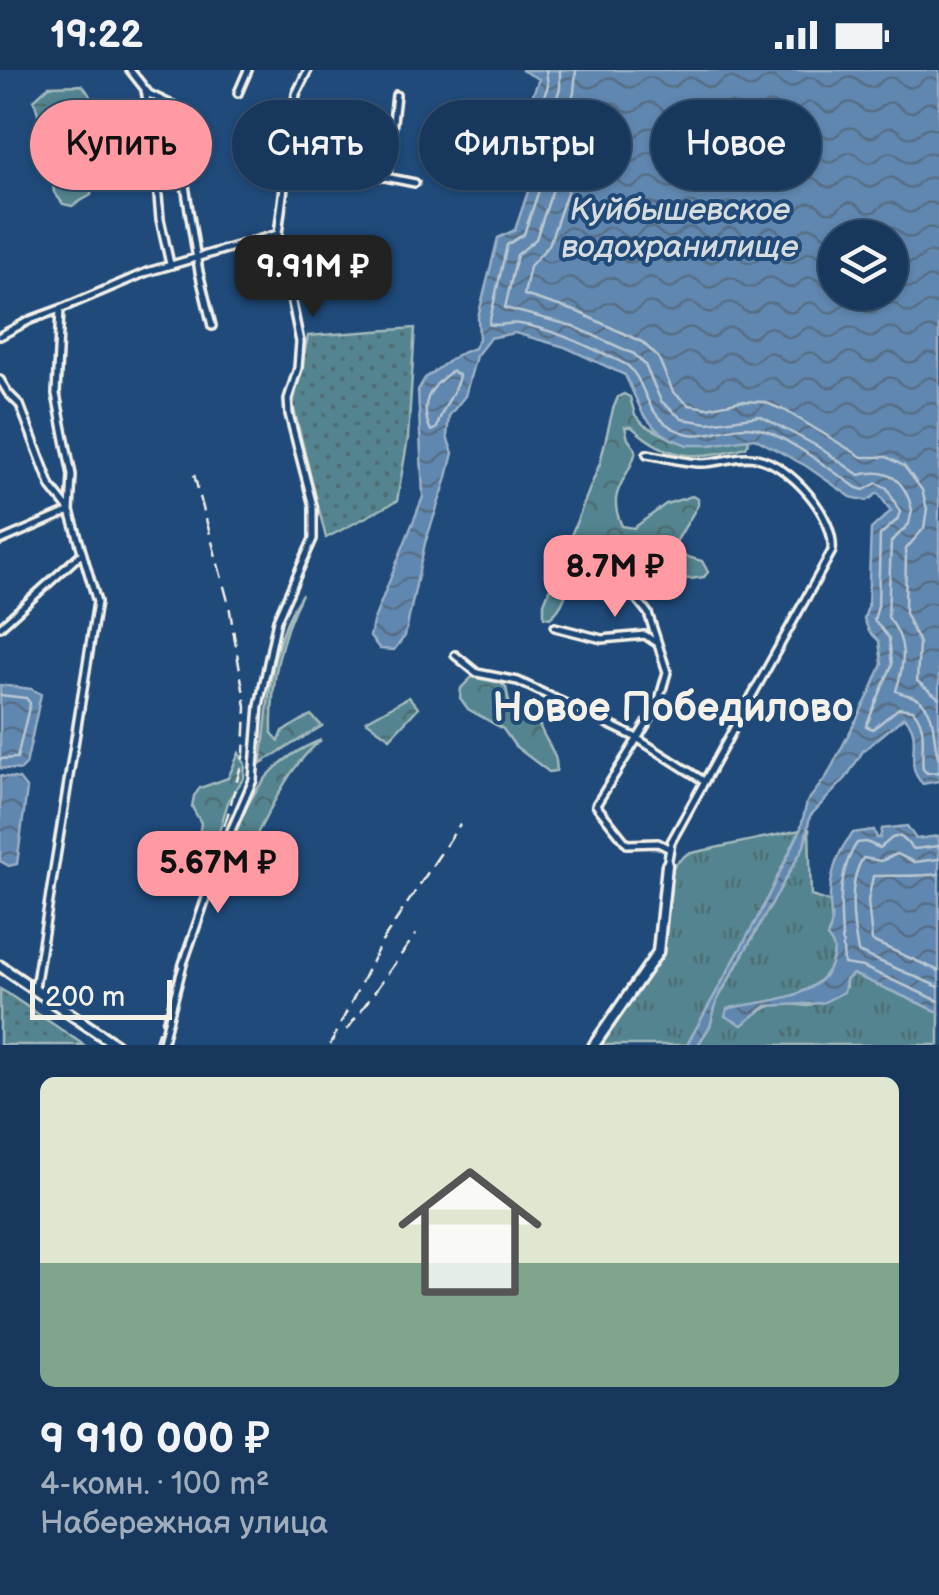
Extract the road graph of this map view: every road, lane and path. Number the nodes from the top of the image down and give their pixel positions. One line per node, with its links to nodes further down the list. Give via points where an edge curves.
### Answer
1 (130, 70): 4 (street)
2 (248, 70): 5 (street)
3 (308, 70): 7 (street)
4 (145, 89): 13 (street, via 172,105); 14 (street)
5 (238, 92)
6 (396, 94): 8 (street)
7 (295, 100)
8 (395, 100)
9 (399, 178): 10 (street)
10 (416, 183)
11 (285, 190): 12 (street)
12 (278, 234): 13 (street); 37 (street, via 300,342 288,414 315,527 276,620 253,780 183,964)
13 (197, 257): 14 (street); 16 (street)
14 (170, 264): 15 (street)
15 (60, 310): 17 (street); 22 (street, via 56,394 72,475)
16 (212, 326)
17 (0, 336)
18 (0, 380): 19 (street)
19 (8, 393): 20 (street); 22 (street, via 20,405 52,487)
20 (0, 396)
21 (647, 454): 31 (street, via 702,464 762,458 817,501 833,541)
22 (70, 511): 23 (street); 24 (street)
23 (0, 541)
24 (82, 553): 27 (street); 35 (street, via 98,602)
25 (605, 575): 28 (street, via 625,584 643,606)
26 (555, 627): 28 (street, via 602,639 645,635)
27 (0, 628)
28 (658, 644): 30 (street, via 668,668 664,691)
29 (455, 655): 30 (street, via 477,673 518,680)
30 (636, 738): 31 (street); 32 (street, via 596,805 627,844)
31 (704, 781): 32 (street)
32 (670, 849): 33 (street)
33 (667, 866): 38 (street, via 658,952)
34 (0, 966): 35 (street)
35 (35, 988): 36 (street)
36 (116, 1045)
37 (162, 1045)
38 (594, 1045)

